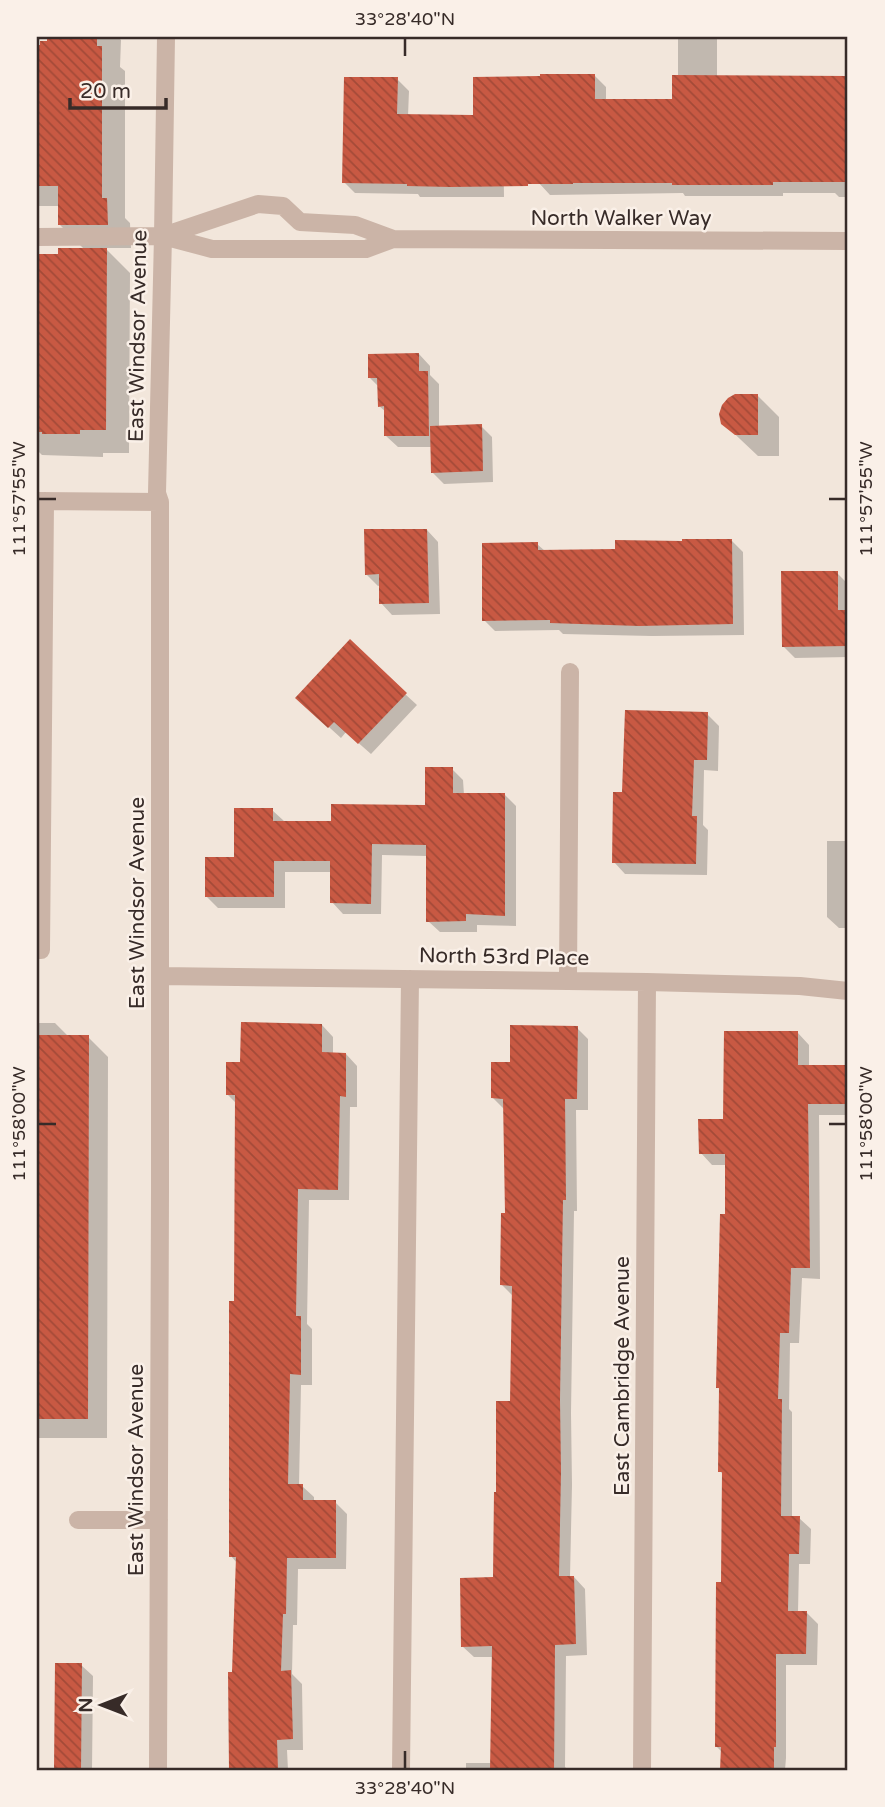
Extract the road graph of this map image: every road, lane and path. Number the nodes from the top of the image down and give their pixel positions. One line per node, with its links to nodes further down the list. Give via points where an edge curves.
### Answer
1 (166, 37): 3 (street, East Windsor Avenue)
2 (300, 222): 3 (street, North Walker Way, via 283,206 258,204); 5 (street, North Walker Way, via 355,225); 7 (street)
3 (163, 236): 4 (street); 7 (street, North Walker Way, via 212,249); 9 (street, East Windsor Avenue)
4 (37, 237)
5 (393, 239): 6 (street, North Walker Way); 7 (street, North Walker Way, via 366,249)
6 (848, 242)
7 (300, 248)
8 (41, 501): 9 (street); 11 (street, via 41,950)
9 (160, 502): 12 (street, East Windsor Avenue)
10 (570, 673): 14 (street)
11 (37, 950)
12 (160, 976): 13 (street, North 53rd Place); 18 (street, East Windsor Avenue)
13 (410, 979): 14 (street, North 53rd Place); 20 (street)
14 (568, 981): 15 (street, North 53rd Place)
15 (647, 982): 16 (street, North 53rd Place); 21 (street, East Cambridge Avenue)
16 (848, 991)
17 (78, 1520): 18 (street)
18 (159, 1520): 19 (street, East Windsor Avenue)
19 (158, 1770)
20 (401, 1770)
21 (642, 1770)

